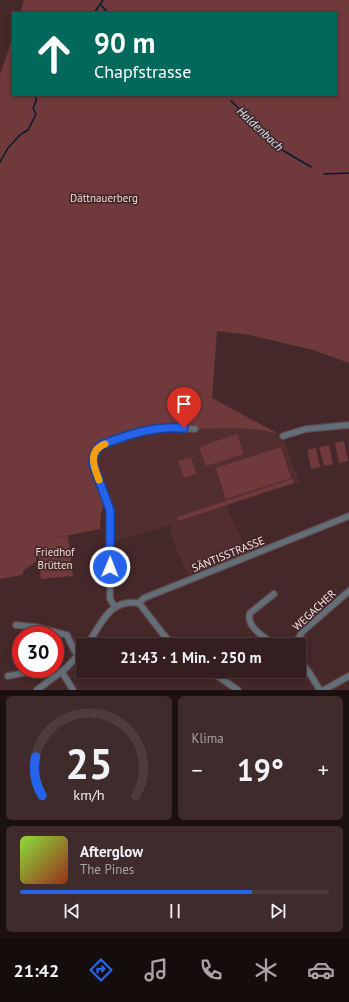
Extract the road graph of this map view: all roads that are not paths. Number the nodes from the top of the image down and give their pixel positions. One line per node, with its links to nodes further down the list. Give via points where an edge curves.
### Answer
1 (349, 425): 3 (street, via 306,429)
2 (195, 429): 8 (street, via 148,430 101,445 96,450 93,464 110,510 110,599)
3 (283, 436)
4 (349, 516): 7 (street, SÄNTISSTRASSE, via 144,598)
5 (349, 590): 13 (street, WEGACHER, via 302,632)
6 (274, 594): 12 (street, via 250,613 248,618)
7 (139, 603): 8 (street, SÄNTISSTRASSE, via 129,602); 11 (street)
8 (115, 608): 10 (street, via 104,618)
9 (16, 625): 14 (street, via 67,635)
10 (91, 638)
11 (167, 638)
12 (266, 638)
13 (299, 638)
14 (76, 652)
15 (76, 657): 17 (street)
16 (306, 669): 27 (street)
17 (64, 670)
18 (12, 675): 20 (street)
19 (64, 675): 25 (street)
20 (8, 676)
21 (349, 676): 28 (street)
22 (53, 678): 24 (street)
23 (220, 678): 26 (street)
24 (37, 690)
25 (73, 690)
26 (238, 690)
27 (320, 690)
28 (324, 690)

